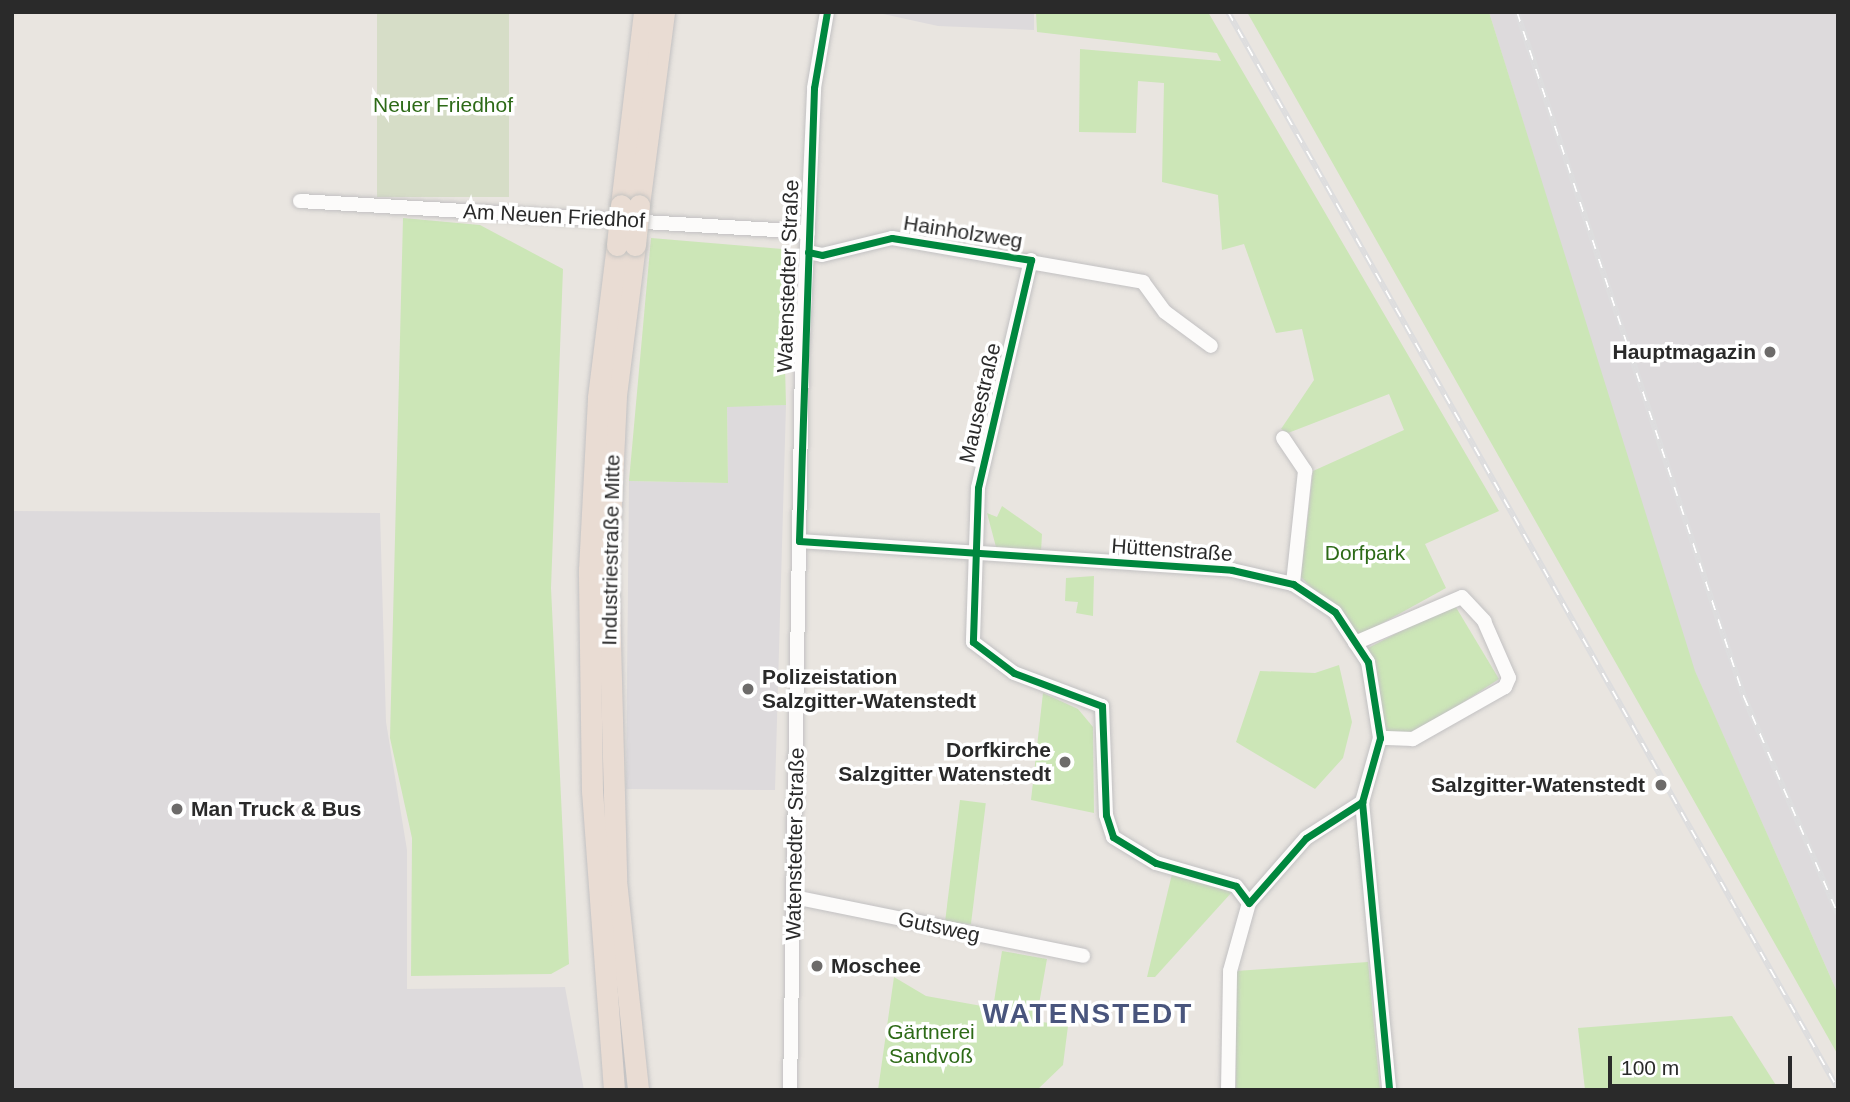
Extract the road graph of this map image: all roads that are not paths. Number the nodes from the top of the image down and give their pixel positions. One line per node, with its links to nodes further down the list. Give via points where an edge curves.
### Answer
1 (645, 12): 5 (highway, Industriestraße Mitte)
2 (664, 12): 5 (highway, Industriestraße Mitte)
3 (827, 12): 6 (street, Watenstedter Straße, via 814,88)
4 (300, 201): 6 (street, Am Neuen Friedhof)
5 (630, 205): 7 (highway, Industriestraße Mitte, bridge)
6 (808, 232): 8 (street, Watenstedter Straße)
7 (626, 245): 21 (highway, Industriestraße Mitte, via 598,397 589,570 592,791); 22 (highway, Industriestraße Mitte, via 608,566 621,967)
8 (808, 252): 9 (street, Hainholzweg, via 822,255 892,238); 12 (street, Watenstedter Straße)
9 (1031, 260): 10 (street, Hainholzweg, via 1143,282 1165,312); 13 (street, Mausestraße, via 978,488)
10 (1211, 346)
11 (1283, 438): 14 (street, via 1305,471)
12 (799, 541): 13 (street, Hüttenstraße); 18 (street, Watenstedter Straße)
13 (975, 555): 14 (street, Hüttenstraße, via 1232,570); 19 (street, Mausestraße, via 973,642 1014,673 1102,706 1106,815 1113,837 1156,863 1236,886)
14 (1293, 584): 15 (street, Hüttenstraße, via 1335,612)
15 (1355, 643): 16 (street, Hüttenstraße, via 1368,662); 16 (street, via 1462,597 1484,621 1509,678 1505,687 1413,739)
16 (1380, 738): 17 (street, Hüttenstraße)
17 (1362, 802): 19 (street, via 1306,838); 25 (street, Hüttenstraße)
18 (794, 897): 20 (street, Gutsweg); 23 (street, Watenstedter Straße)
19 (1249, 903): 24 (street, via 1230,971)
20 (1083, 956)
21 (614, 1090)
22 (638, 1090)
23 (790, 1090)
24 (1228, 1090)
25 (1389, 1090)

